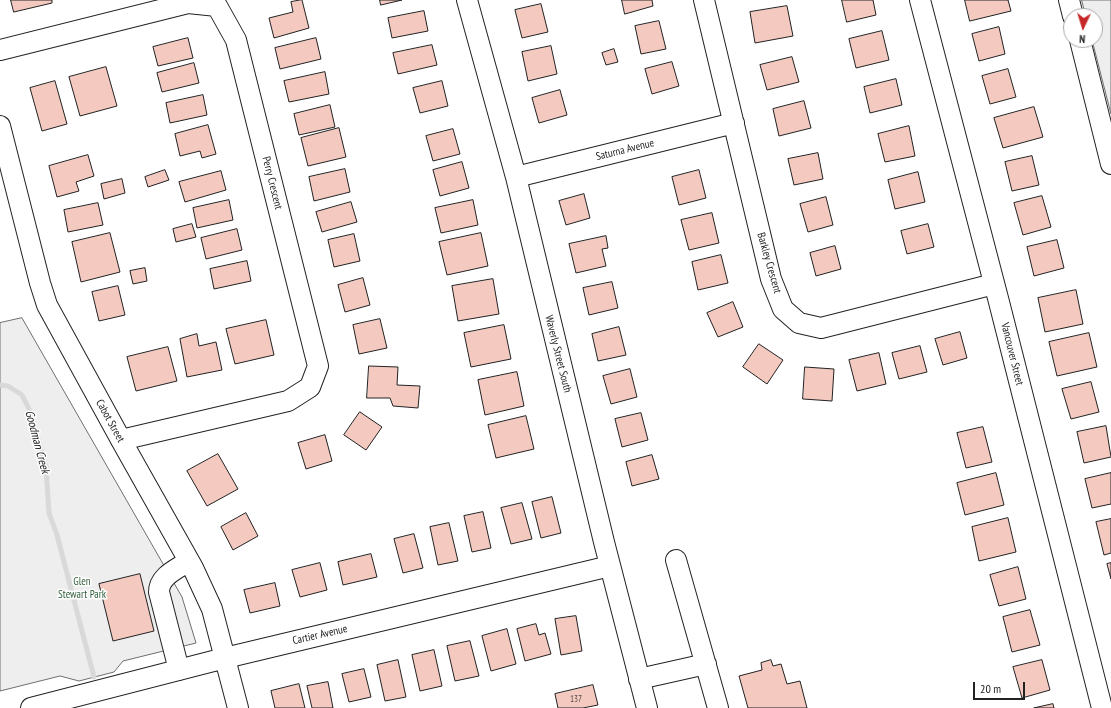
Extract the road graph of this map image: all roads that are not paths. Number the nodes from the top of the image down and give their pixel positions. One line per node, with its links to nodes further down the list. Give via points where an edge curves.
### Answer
1 (467, 0): 9 (street, Waverly Street South)
2 (704, 0): 6 (street, Barkley Crescent)
3 (920, 0): 10 (street, Vancouver Street)
4 (1082, 48): 8 (street)
5 (0, 50): 11 (street, Perry Crescent, via 188,3 217,6 236,40 318,366 310,387 288,401)
6 (734, 123): 9 (street, Saturna Avenue); 10 (street, Barkley Crescent, via 771,279 783,309 799,323 821,328)
7 (0, 126): 11 (street, Cabot Street, via 40,283 48,304 58,327)
8 (1111, 164)
9 (516, 177): 14 (street, Waverly Street South)
10 (994, 284): 23 (street, Vancouver Street)
11 (121, 440): 13 (street, Cabot Street)
12 (676, 560): 16 (street)
13 (189, 561): 15 (street, Cabot Street, via 212,609); 17 (street, via 162,579 159,584)
14 (610, 566): 15 (street, Cartier Avenue); 18 (street, Waverly Street South)
15 (225, 658): 17 (street, Cartier Avenue); 20 (street, Cabot Street)
16 (706, 664): 18 (street); 22 (street)
17 (179, 670): 19 (street, Cartier Avenue)
18 (639, 679): 21 (street, Waverly Street South)
19 (31, 708)
20 (238, 708)
21 (647, 708)
22 (718, 708)
23 (1102, 708)

